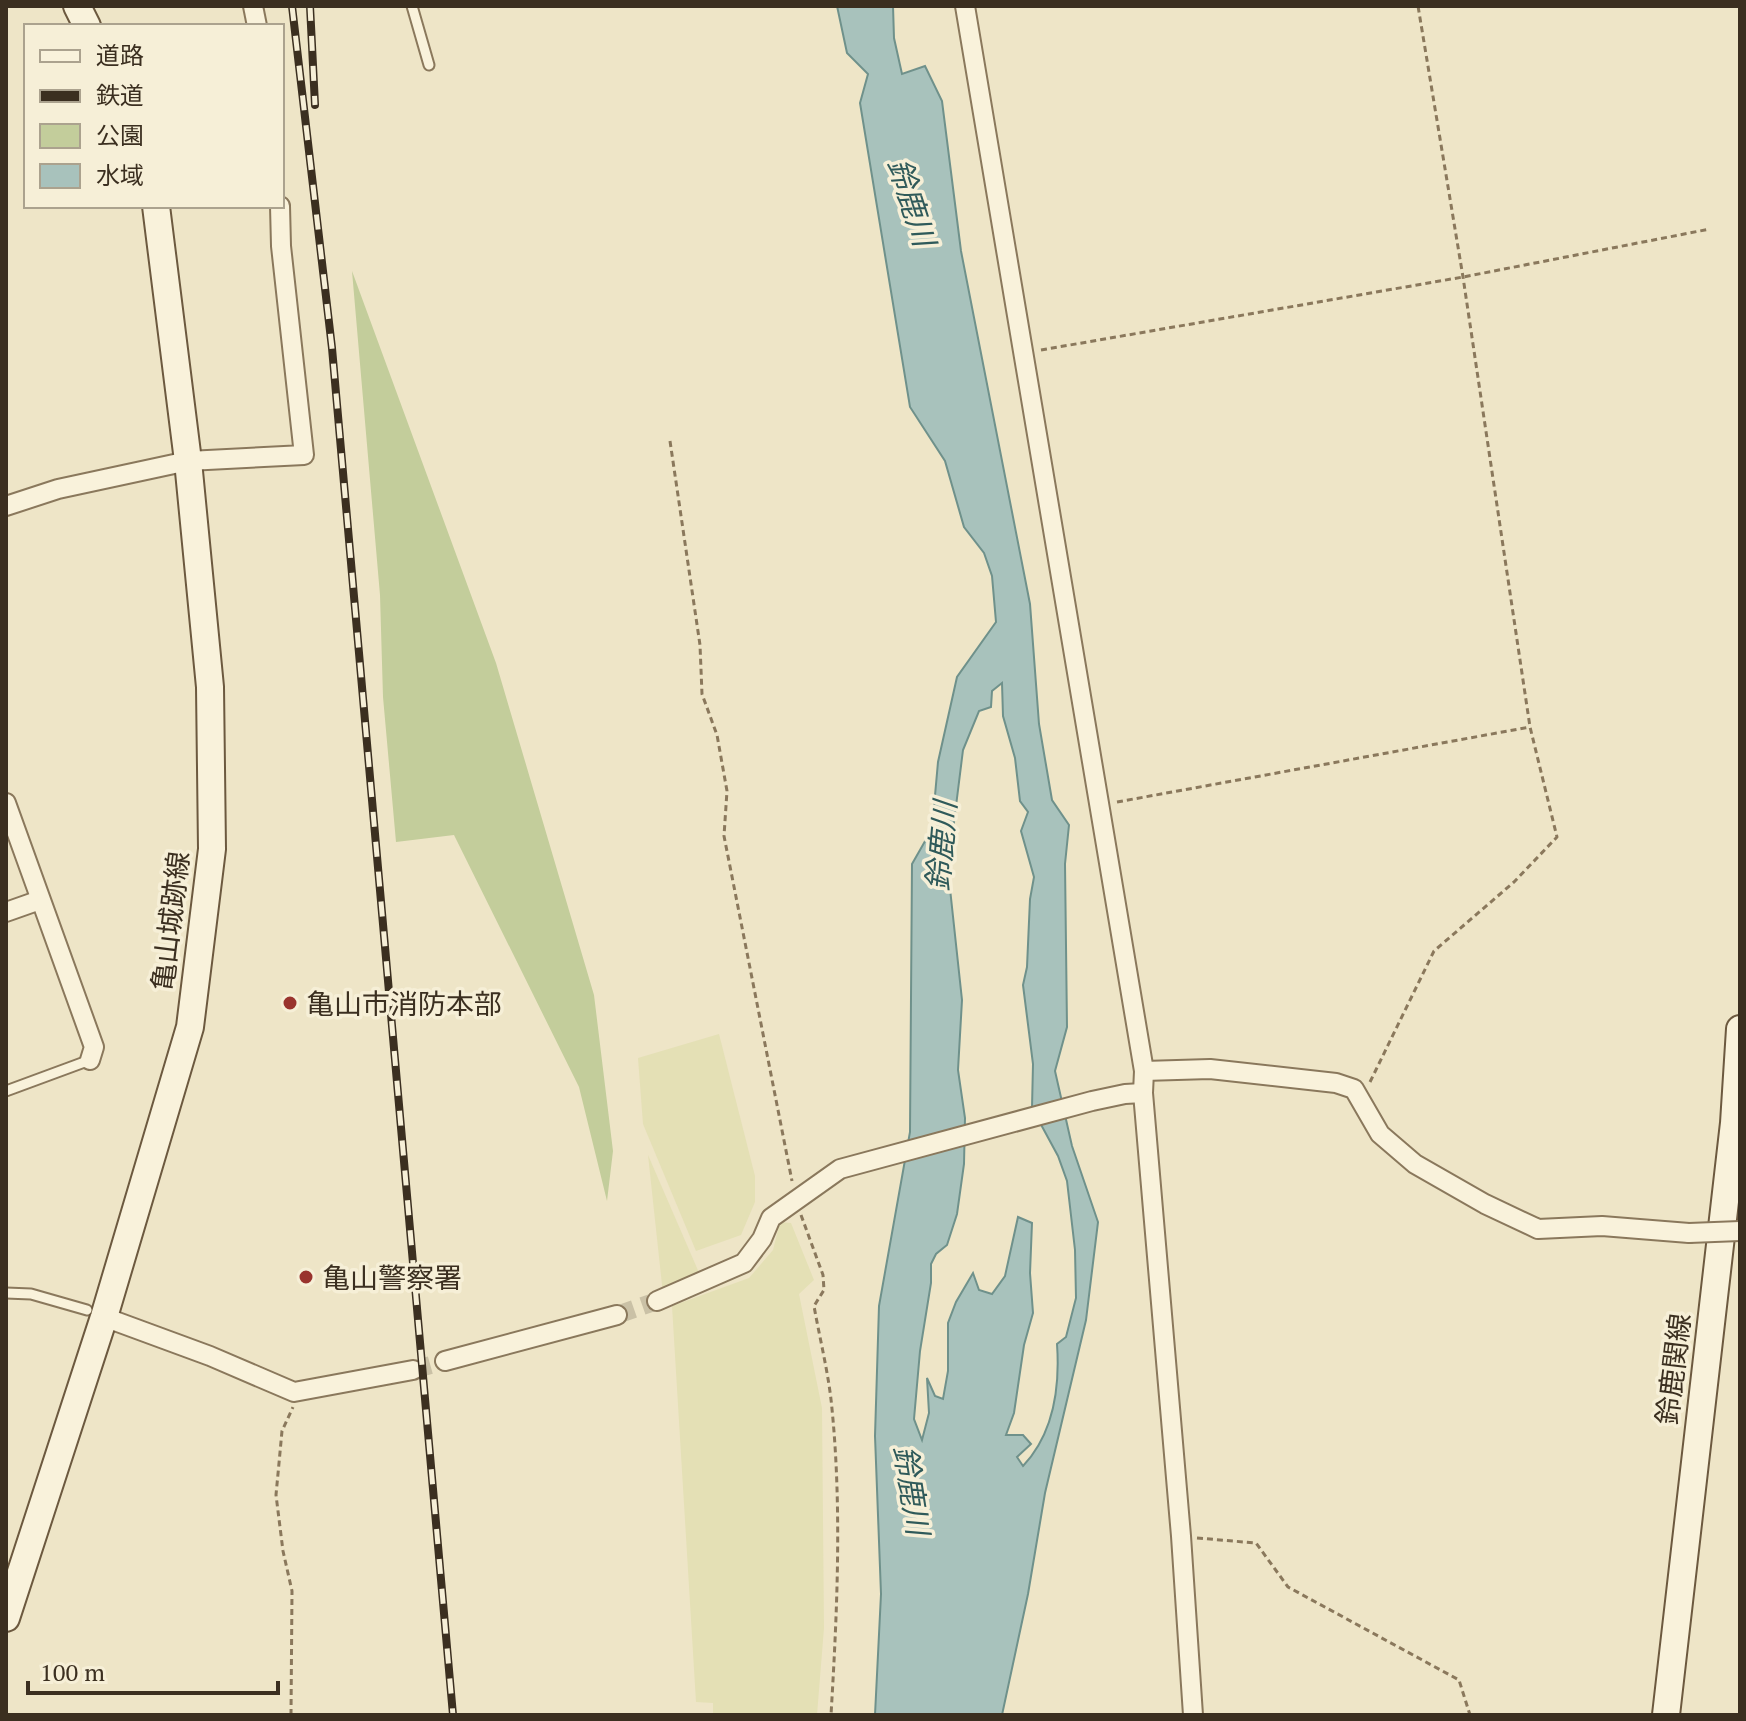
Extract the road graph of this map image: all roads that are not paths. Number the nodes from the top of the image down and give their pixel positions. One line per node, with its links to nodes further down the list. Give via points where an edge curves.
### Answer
1 (77, 6): 4 (main road)
2 (412, 6): 5 (lane)
3 (965, 6): 15 (street)
4 (86, 24)
5 (429, 65)
6 (156, 208): 8 (main road, 亀山城跡線)
7 (280, 208): 8 (street, via 304,455)
8 (188, 461): 9 (street, via 58,489); 21 (main road, 亀山城跡線, via 210,687 212,849 190,1027)
9 (6, 506)
10 (6, 803): 11 (street)
11 (40, 900): 12 (street); 14 (street, via 94,1047)
12 (6, 912)
13 (1740, 1029): 27 (main road, 鈴鹿関線, via 1734,1123)
14 (90, 1060): 16 (lane)
15 (1144, 1071): 17 (street); 18 (street, bridge, via 1210,1069 1354,1089 1380,1134 1415,1164 1538,1229)
16 (6, 1091)
17 (1134, 1093): 20 (street, via 840,1169 771,1218 744,1263); 26 (street, via 1181,1536)
18 (1740, 1231)
19 (6, 1293): 21 (lane, via 31,1294)
20 (657, 1301)
21 (95, 1314): 24 (street, via 294,1392); 25 (main road, 亀山城跡線)
22 (617, 1315): 23 (street)
23 (445, 1361)
24 (413, 1370)
25 (6, 1618)
26 (1193, 1715)
27 (1666, 1715)

